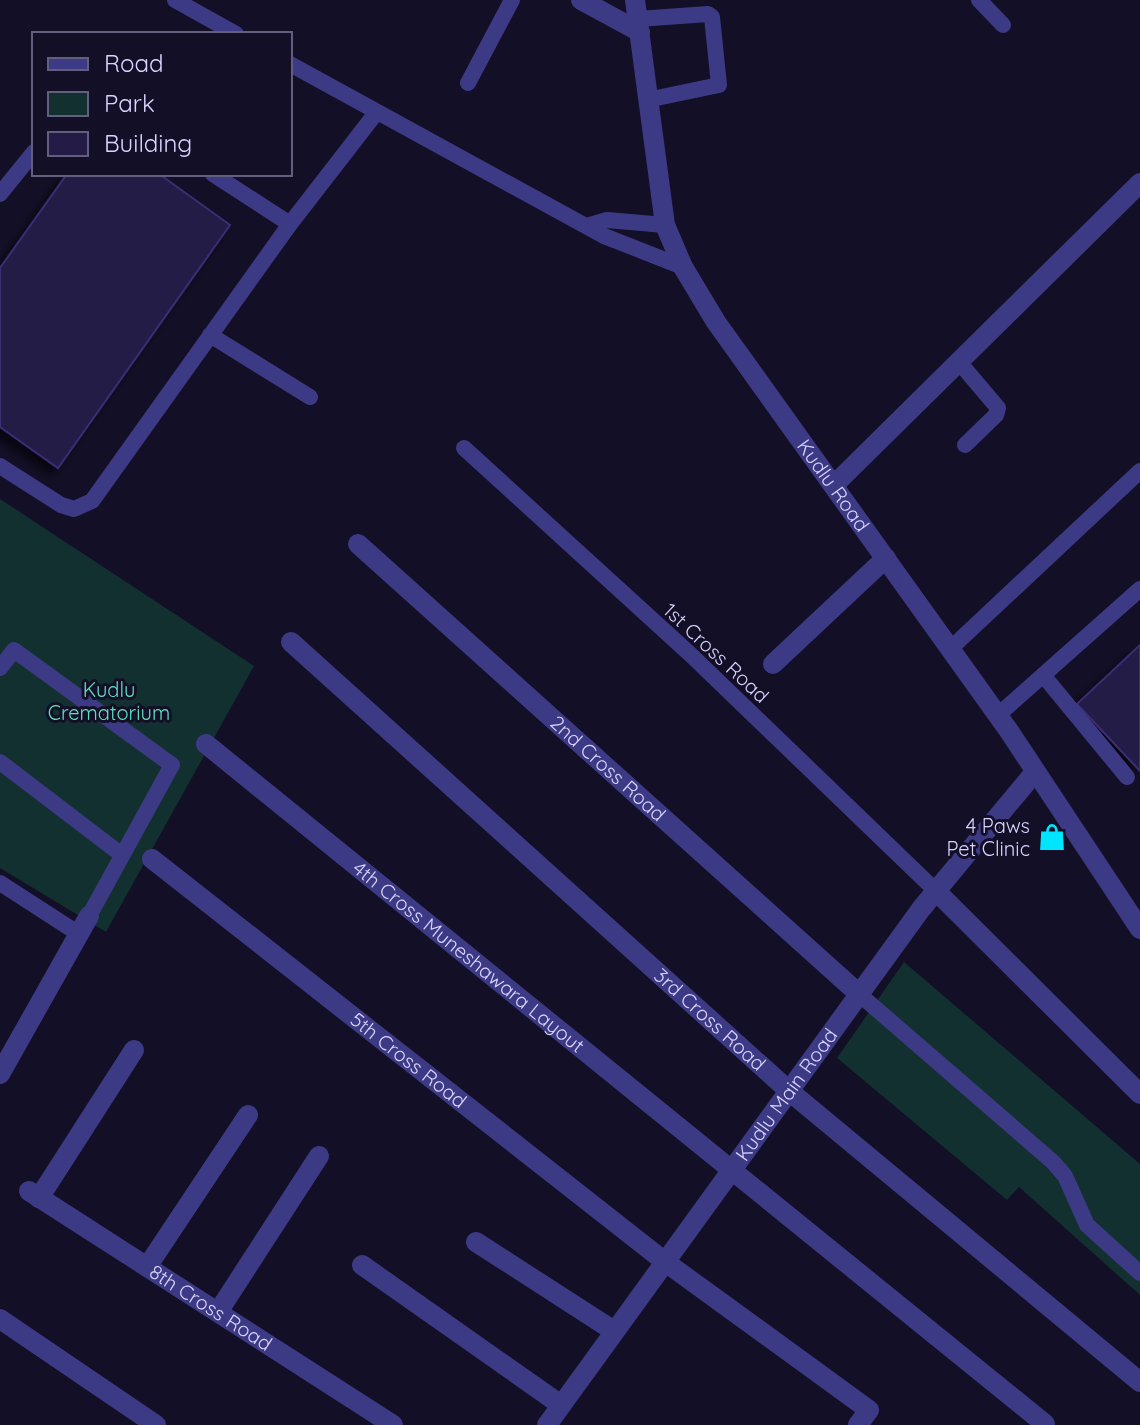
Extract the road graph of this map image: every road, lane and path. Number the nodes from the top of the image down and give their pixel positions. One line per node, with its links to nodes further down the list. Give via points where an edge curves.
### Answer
1 (175, 0): 7 (lane)
2 (512, 0): 9 (lane)
3 (581, 0): 5 (street)
4 (979, 0): 6 (lane)
5 (638, 17): 10 (street, Kudlu Road); 10 (lane, via 708,14 714,30 719,85)
6 (1003, 25)
7 (232, 32)
8 (292, 65): 11 (lane)
9 (468, 83)
10 (647, 100): 18 (street, Kudlu Road)
11 (376, 113): 16 (lane); 17 (lane)
12 (32, 154): 15 (lane)
13 (216, 176): 16 (lane)
14 (1140, 183): 21 (street)
15 (0, 194)
16 (290, 224): 20 (lane)
17 (590, 225): 18 (lane, via 607,220); 19 (lane, via 604,236)
18 (665, 225): 19 (street, Kudlu Road)
19 (683, 267): 27 (street, Kudlu Road, via 716,322)
20 (210, 335): 22 (lane); 25 (lane, via 92,501 74,509 61,505)
21 (959, 362): 23 (lane, via 998,408); 27 (street)
22 (310, 397)
23 (965, 445)
24 (464, 448): 44 (lane, 1st Cross Road, via 690,654)
25 (0, 466)
26 (1140, 471): 32 (lane)
27 (834, 485): 29 (street, Kudlu Road)
28 (358, 544): 47 (street, 2nd Cross Road)
29 (886, 558): 32 (street, Kudlu Road); 33 (street)
30 (1140, 589): 35 (lane)
31 (291, 642): 50 (street, 3rd Cross Road)
32 (950, 649): 36 (street, Kudlu Road)
33 (773, 664)
34 (0, 668): 41 (lane, via 14,650 172,765)
35 (1043, 675): 36 (lane); 40 (lane)
36 (997, 716): 39 (street, Kudlu Road)
37 (206, 744): 54 (street, 4th Cross Muneshawara Layout)
38 (0, 762): 41 (lane)
39 (1035, 772): 44 (street, Kudlu Main Road); 46 (street, Kudlu Road)
40 (1127, 777)
41 (122, 855): 45 (lane)
42 (152, 859): 56 (street, 5th Cross Road)
43 (0, 883): 45 (lane)
44 (936, 891): 47 (street, Kudlu Main Road); 51 (street)
45 (84, 925): 49 (street)
46 (1140, 929)
47 (859, 994): 50 (street, Kudlu Main Road); 59 (lane, via 1053,1162 1087,1225)
48 (134, 1050): 58 (street, 8th Cross Road, via 34,1194)
49 (0, 1074)
50 (788, 1090): 54 (street, Kudlu Main Road); 63 (street, 3rd Cross Road)
51 (1140, 1094)
52 (248, 1115): 58 (street)
53 (319, 1156): 60 (street)
54 (731, 1169): 56 (street, Kudlu Main Road); 65 (street, 4th Cross Muneshawara Layout)
55 (476, 1242): 62 (street)
56 (664, 1261): 62 (street, Kudlu Main Road); 69 (street, 5th Cross Road, via 869,1410)
57 (362, 1265): 64 (street)
58 (147, 1267): 60 (street, 8th Cross Road)
59 (1140, 1273)
60 (218, 1312): 67 (street, 8th Cross Road)
61 (0, 1319): 66 (street)
62 (614, 1331): 64 (street, Kudlu Main Road)
63 (1140, 1382)
64 (561, 1405): 68 (street, Kudlu Main Road)
65 (1045, 1424)
66 (156, 1425)
67 (393, 1425)
68 (547, 1425)
69 (858, 1425)

